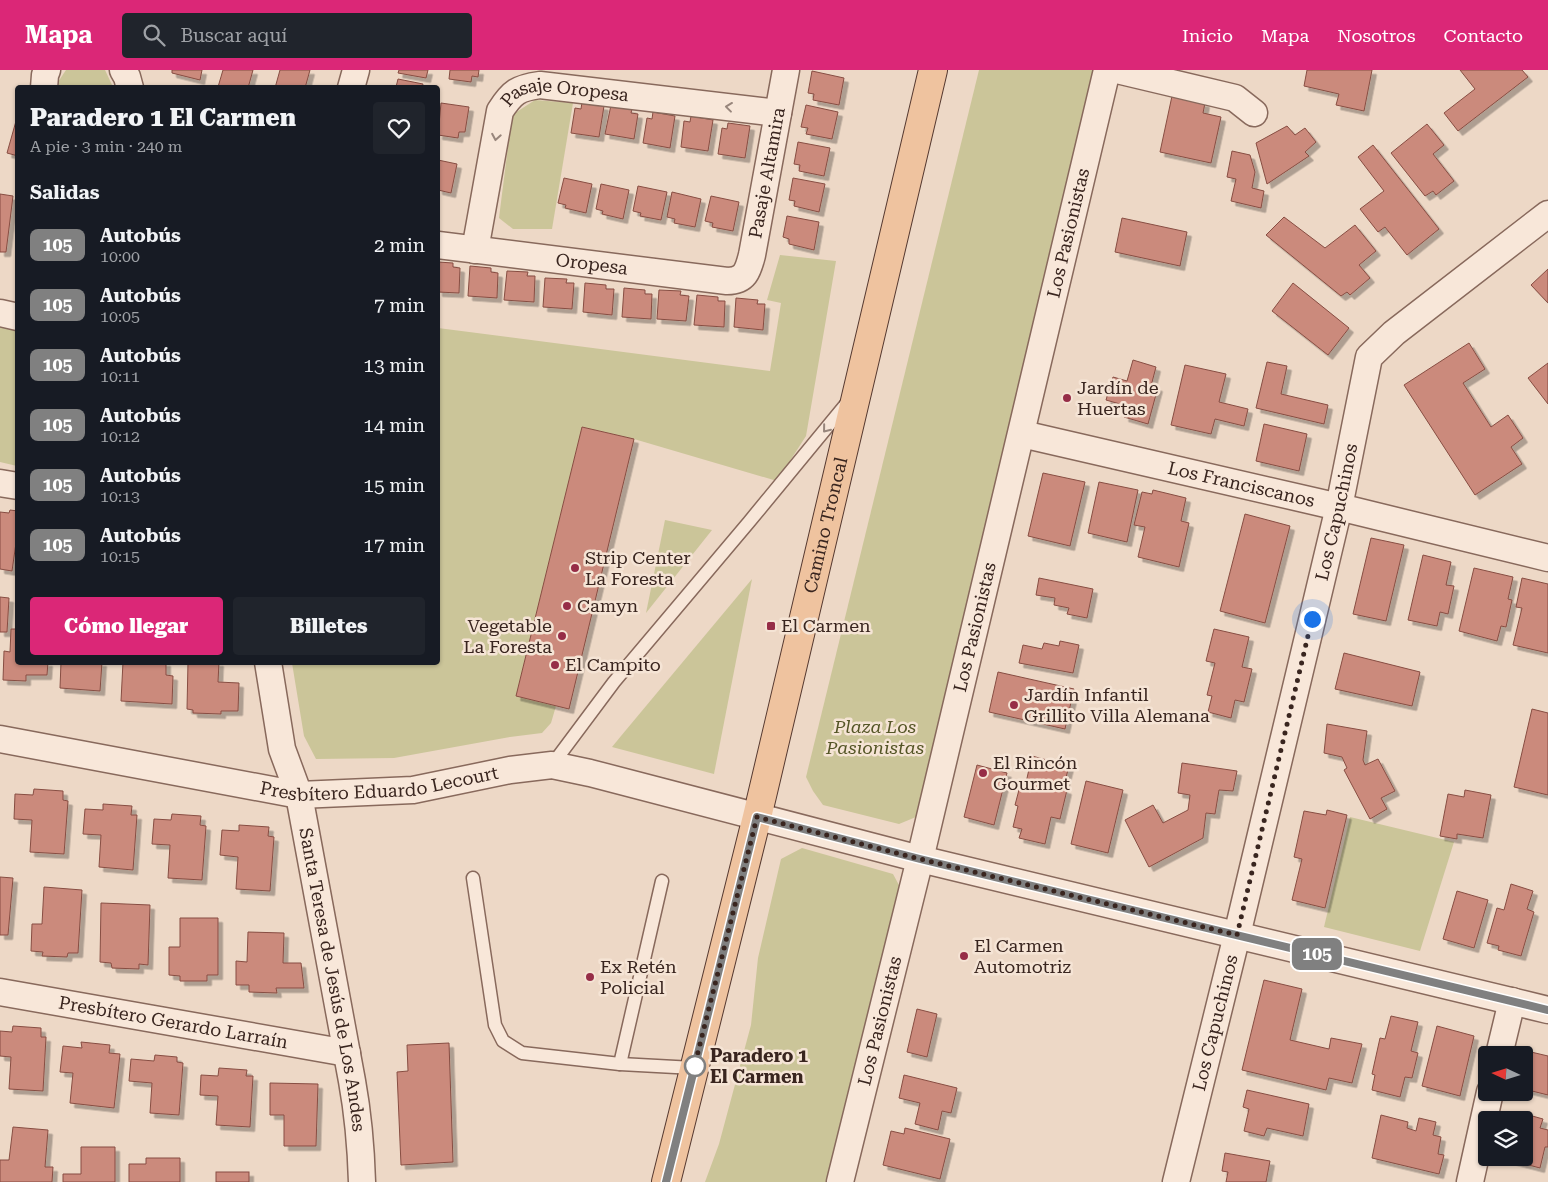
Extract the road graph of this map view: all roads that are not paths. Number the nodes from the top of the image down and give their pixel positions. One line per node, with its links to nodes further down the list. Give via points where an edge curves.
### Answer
1 (47, 70): 8 (street)
2 (123, 70): 9 (street)
3 (356, 70): 10 (street)
4 (786, 70): 11 (street, Pasaje Altamira)
5 (933, 70): 19 (main road, Camino Troncal)
6 (1107, 70): 20 (street, Los Pasionistas)
7 (1117, 70): 12 (street, via 1236,98)
8 (44, 85)
9 (129, 85)
10 (352, 85)
11 (778, 113): 15 (street, Pasaje Oropesa, one-way to 15, via 540,85 522,89 508,98 500,111); 16 (street, Pasaje Altamira, via 752,255)
12 (1254, 113)
13 (1548, 214): 23 (street, Los Capuchinos, via 1394,333 1369,357)
14 (440, 245): 15 (street, Oropesa)
15 (475, 250): 16 (street, Oropesa, via 727,281 736,281)
16 (744, 276)
17 (0, 314): 18 (street)
18 (15, 316)
19 (857, 391): 27 (lane, one-way to 27, via 614,682); 29 (main road, Camino Troncal)
20 (1022, 434): 23 (street, Los Franciscanos); 30 (street, Los Pasionistas)
21 (0, 483): 22 (street)
22 (15, 486)
23 (1339, 507): 24 (street, Los Franciscanos); 33 (street, Los Capuchinos)
24 (1548, 558)
25 (268, 665): 28 (street, Santa Teresa de Jesús de Los Andes, via 282,749)
26 (0, 739): 28 (street, Presbítero Eduardo Lecourt)
27 (552, 765): 28 (street, Presbítero Eduardo Lecourt, via 510,770 413,790); 29 (street, Presbítero Eduardo Lecourt)
28 (298, 795): 38 (street, Santa Teresa de Jesús de Los Andes)
29 (757, 817): 30 (street, Presbítero Eduardo Lecourt); 40 (main road, Camino Troncal)
30 (920, 859): 33 (street, Presbítero Eduardo Lecourt); 44 (street, Los Pasionistas)
31 (473, 878): 39 (lane, via 495,1026 503,1042 522,1053)
32 (662, 881): 39 (lane)
33 (1237, 935): 35 (street, Presbítero Eduardo Lecourt); 45 (street, Los Capuchinos)
34 (0, 992): 38 (street, Presbítero Gerardo Larraín)
35 (1512, 1001): 36 (street, Presbítero Eduardo Lecourt); 37 (street)
36 (1548, 1010)
37 (1501, 1046)
38 (347, 1053): 42 (street, Santa Teresa de Jesús de Los Andes, via 357,1110)
39 (620, 1064): 40 (lane)
40 (694, 1068): 43 (main road, Camino Troncal)
41 (1488, 1101): 46 (street)
42 (362, 1182)
43 (666, 1182)
44 (840, 1182)
45 (1176, 1182)
46 (1470, 1182)

